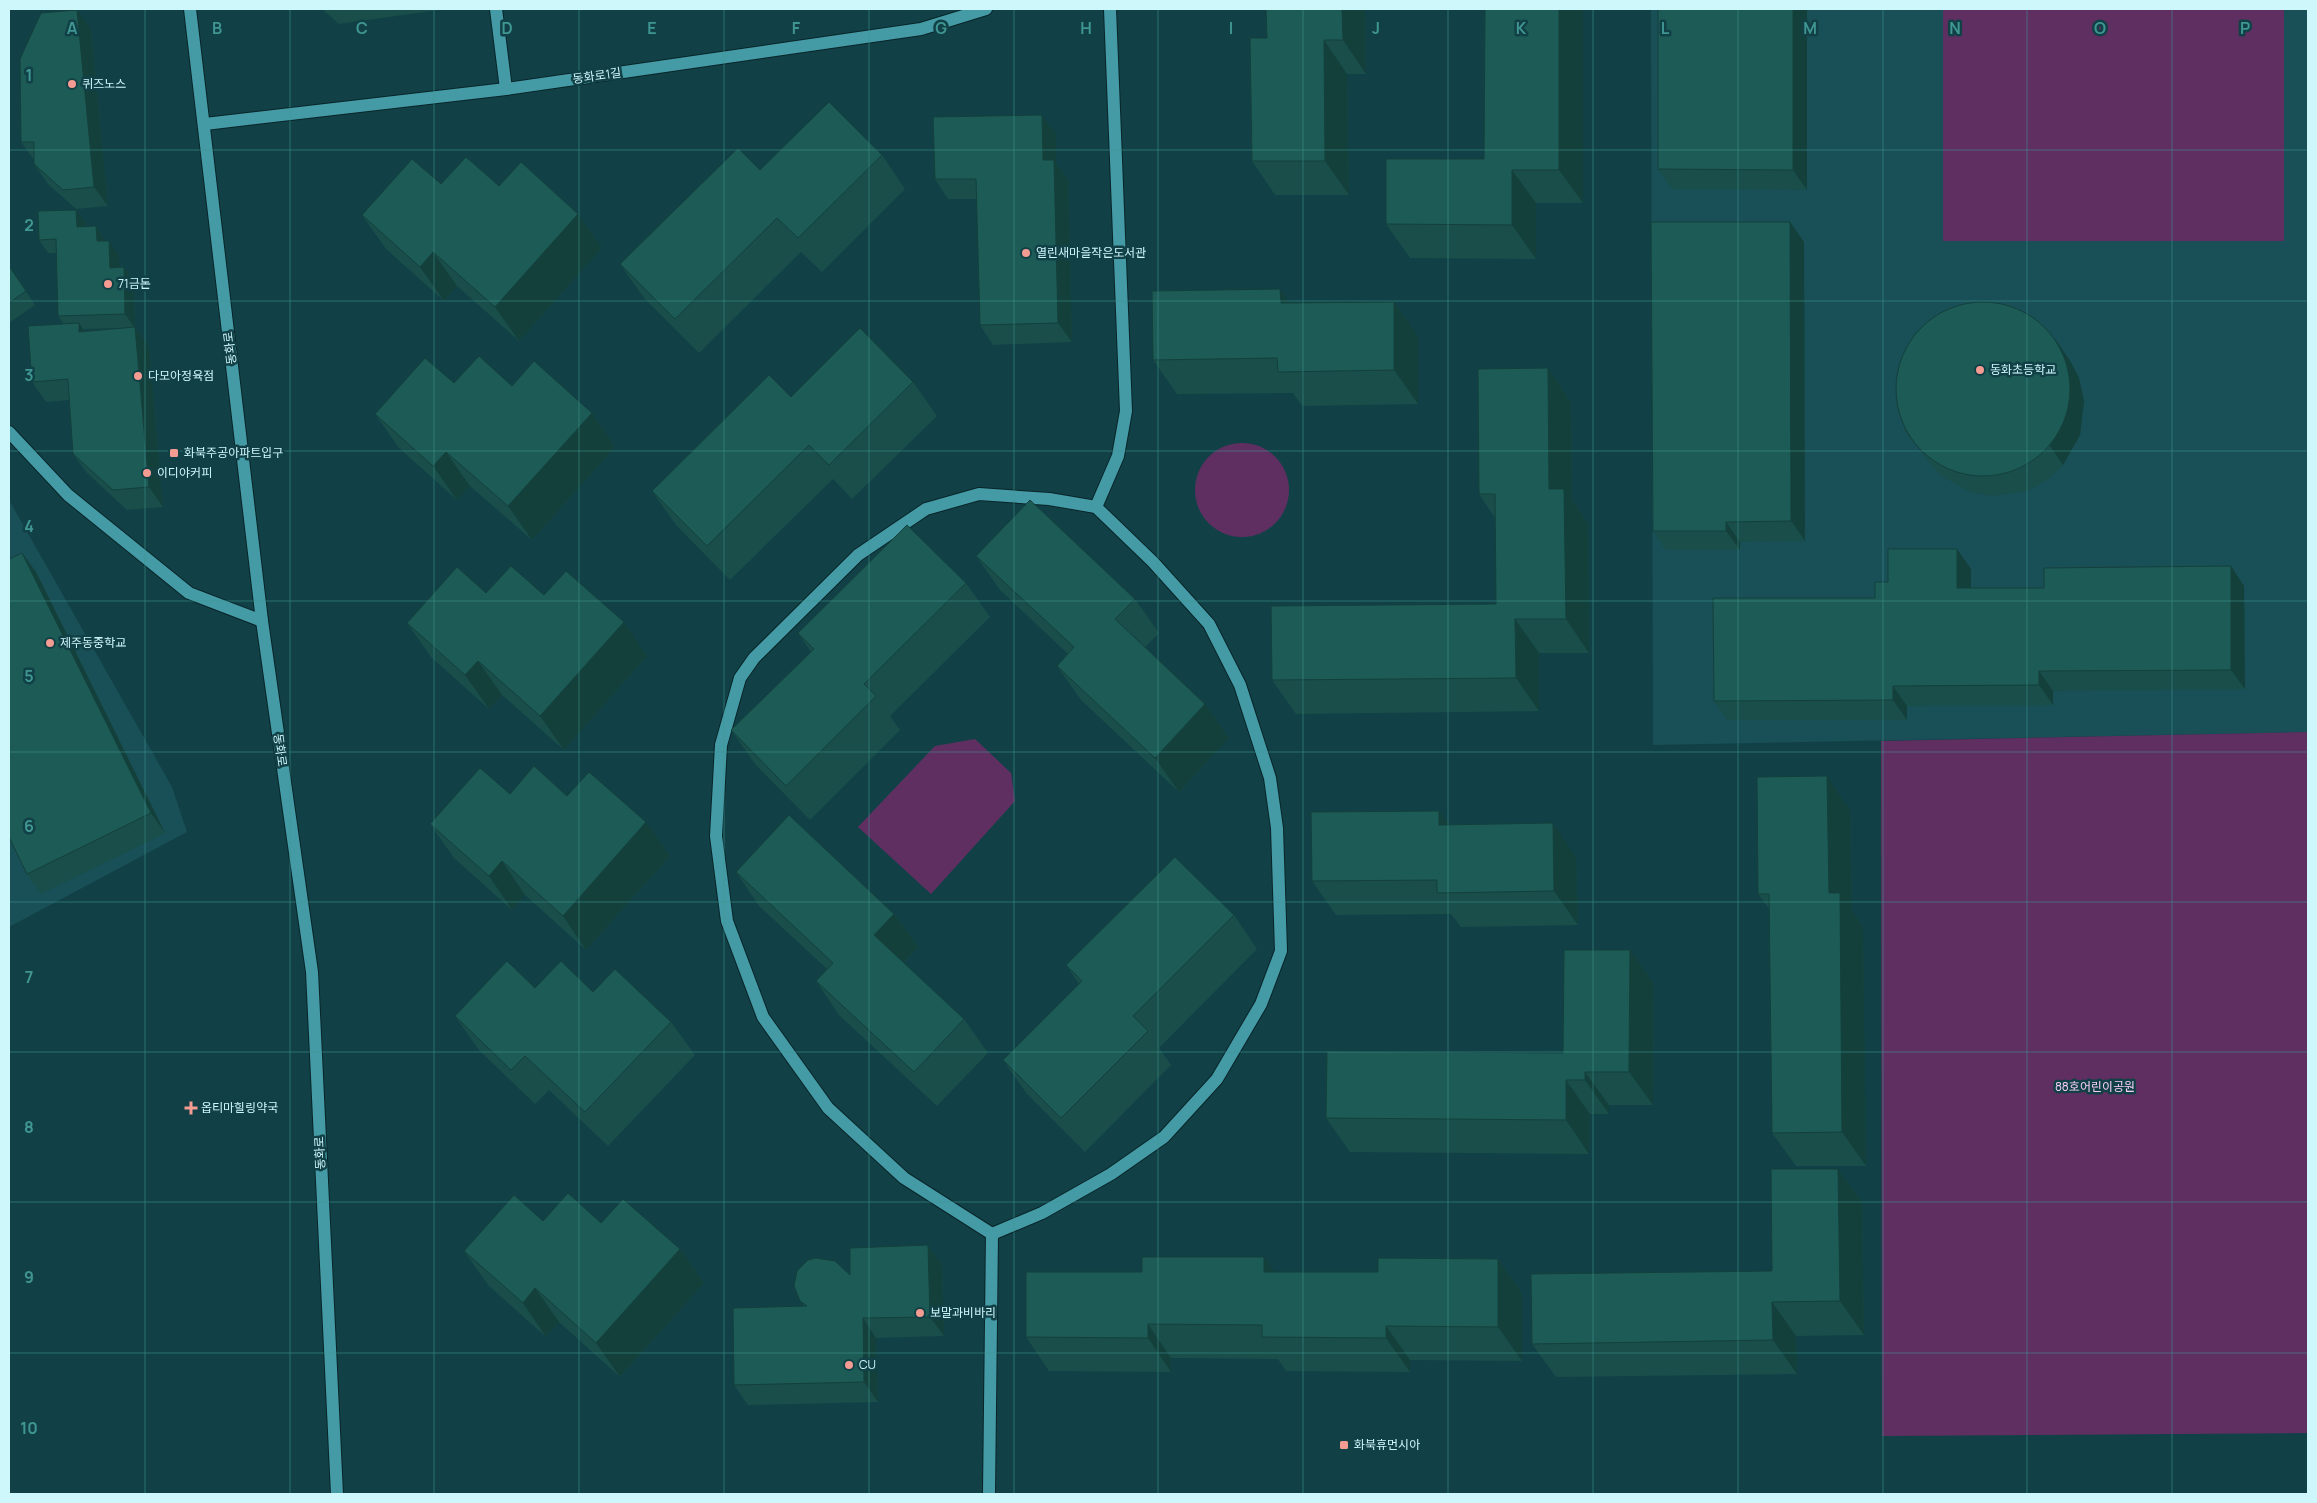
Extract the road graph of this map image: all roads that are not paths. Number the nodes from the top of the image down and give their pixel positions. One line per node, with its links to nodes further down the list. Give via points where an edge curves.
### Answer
1 (190, 9): 6 (street, 동화로)
2 (496, 9): 5 (street)
3 (986, 9): 5 (street, 동화로1길, via 921,28)
4 (1110, 9): 8 (street, via 1126,411 1118,456)
5 (506, 89): 6 (street, 동화로1길)
6 (204, 124): 9 (street, 동화로)
7 (9, 432): 9 (street, via 68,495 189,593)
8 (1096, 507): 10 (street, via 1153,562 1209,624 1240,685 1270,778 1277,828 1282,951 1260,1004 1217,1079 1164,1137 1094,1184 1042,1213); 10 (street, via 1049,499 978,494 926,509 858,555 754,658 740,678 720,745 716,836 727,921 763,1017 828,1108 904,1178)
9 (262, 621): 11 (street, 동화로, via 312,972)
10 (992, 1234): 12 (street)
11 (337, 1494)
12 (989, 1494)

